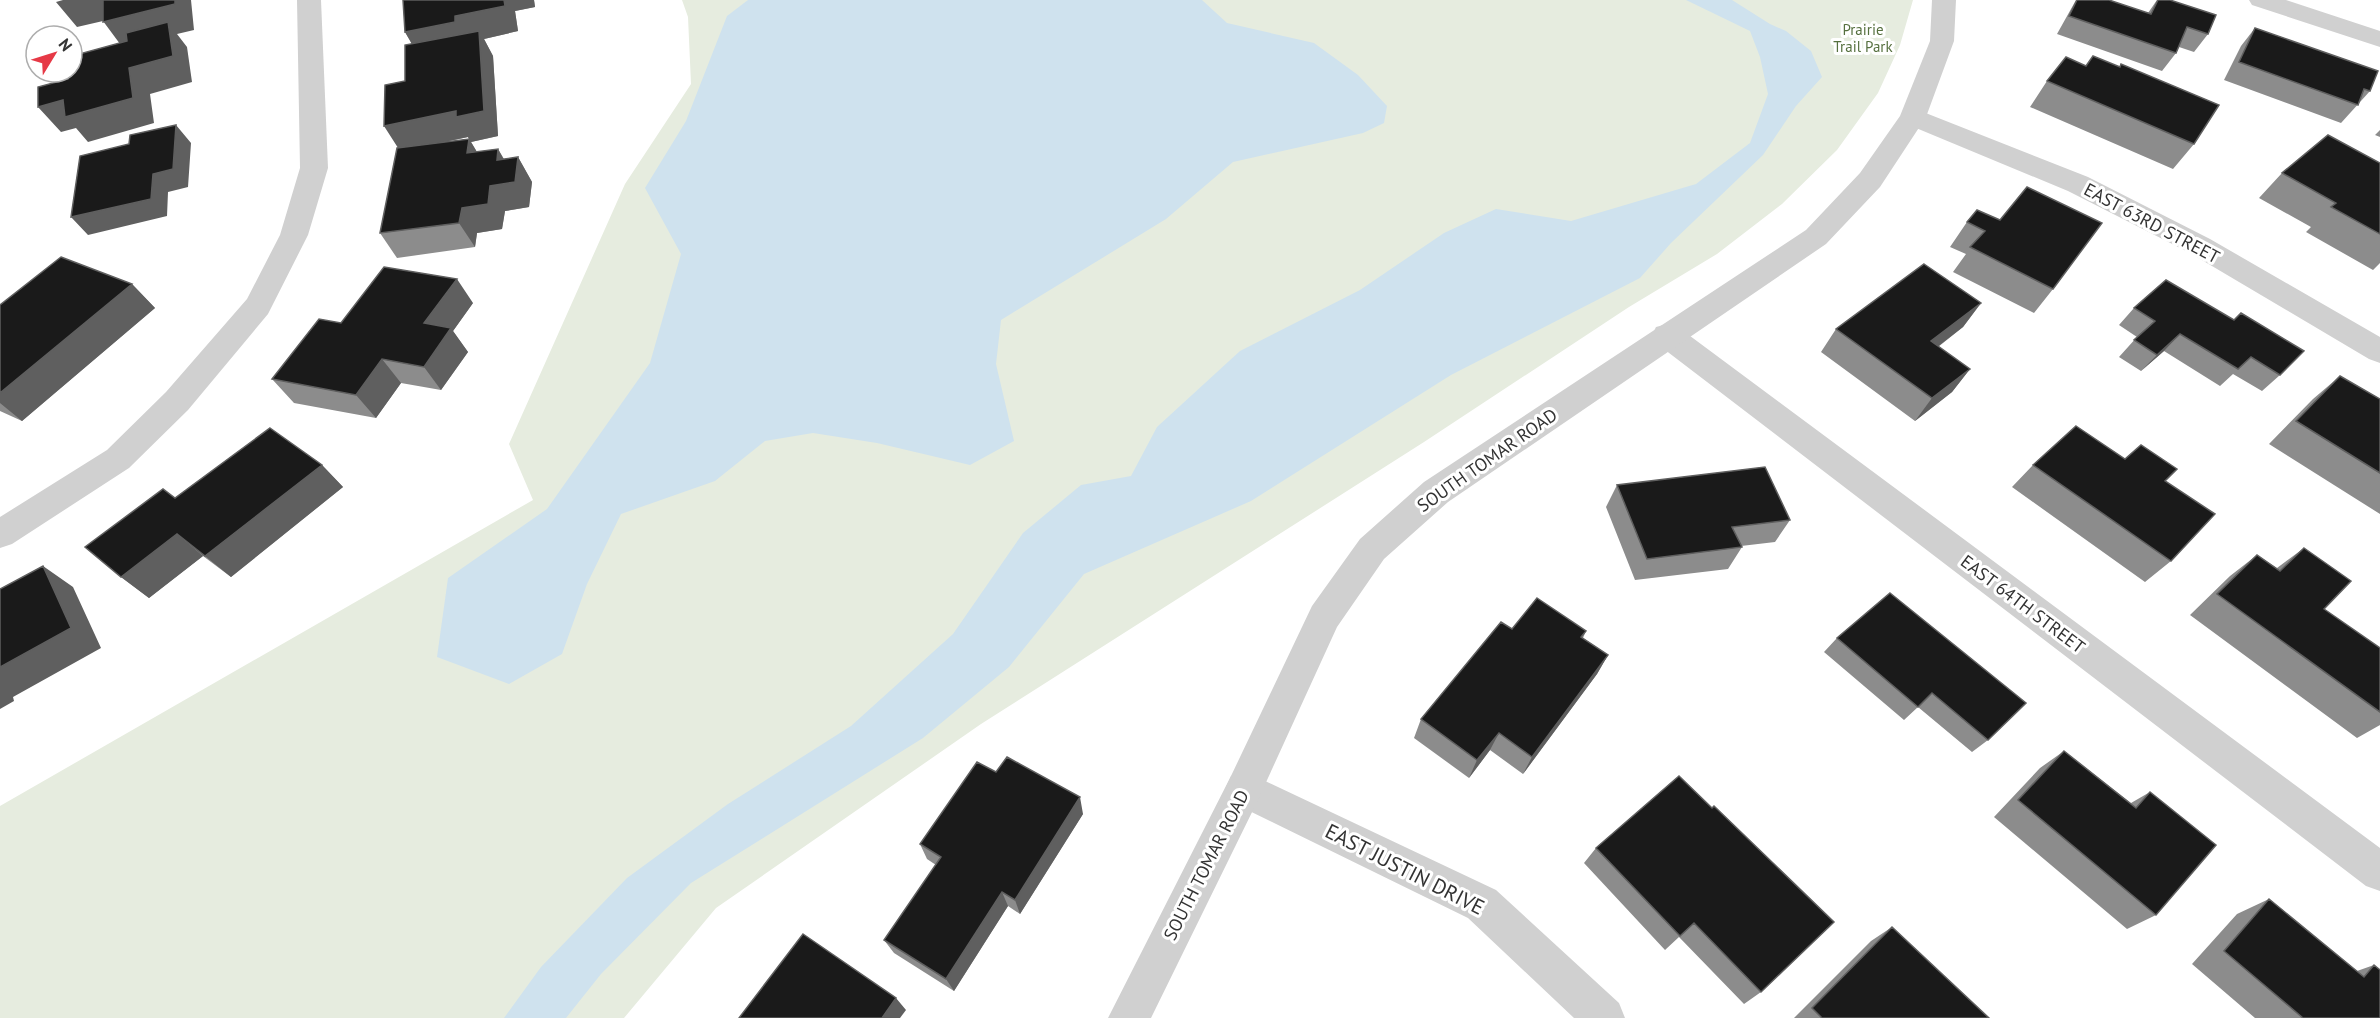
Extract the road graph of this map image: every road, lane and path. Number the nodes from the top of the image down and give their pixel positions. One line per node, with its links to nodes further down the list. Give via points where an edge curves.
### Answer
1 (309, 0): 8 (street, via 314,168 294,235 258,306 177,401 118,459)
2 (1944, 0): 5 (street, SOUTH TOMAR ROAD, via 1942,41)
3 (2261, 0): 4 (street)
4 (2380, 39)
5 (1913, 117): 6 (street, SOUTH TOMAR ROAD, via 1870,180 1815,237); 7 (street, EAST 63RD STREET, via 2078,184 2200,246)
6 (1667, 336): 9 (street, SOUTH TOMAR ROAD, via 1436,492 1372,549 1324,617); 10 (street, EAST 64TH STREET)
7 (2380, 351)
8 (0, 534)
9 (1244, 789): 11 (street, SOUTH TOMAR ROAD); 12 (street, EAST JUSTIN DRIVE, via 1482,904)
10 (2380, 872)
11 (1129, 1018)
12 (1604, 1018)

